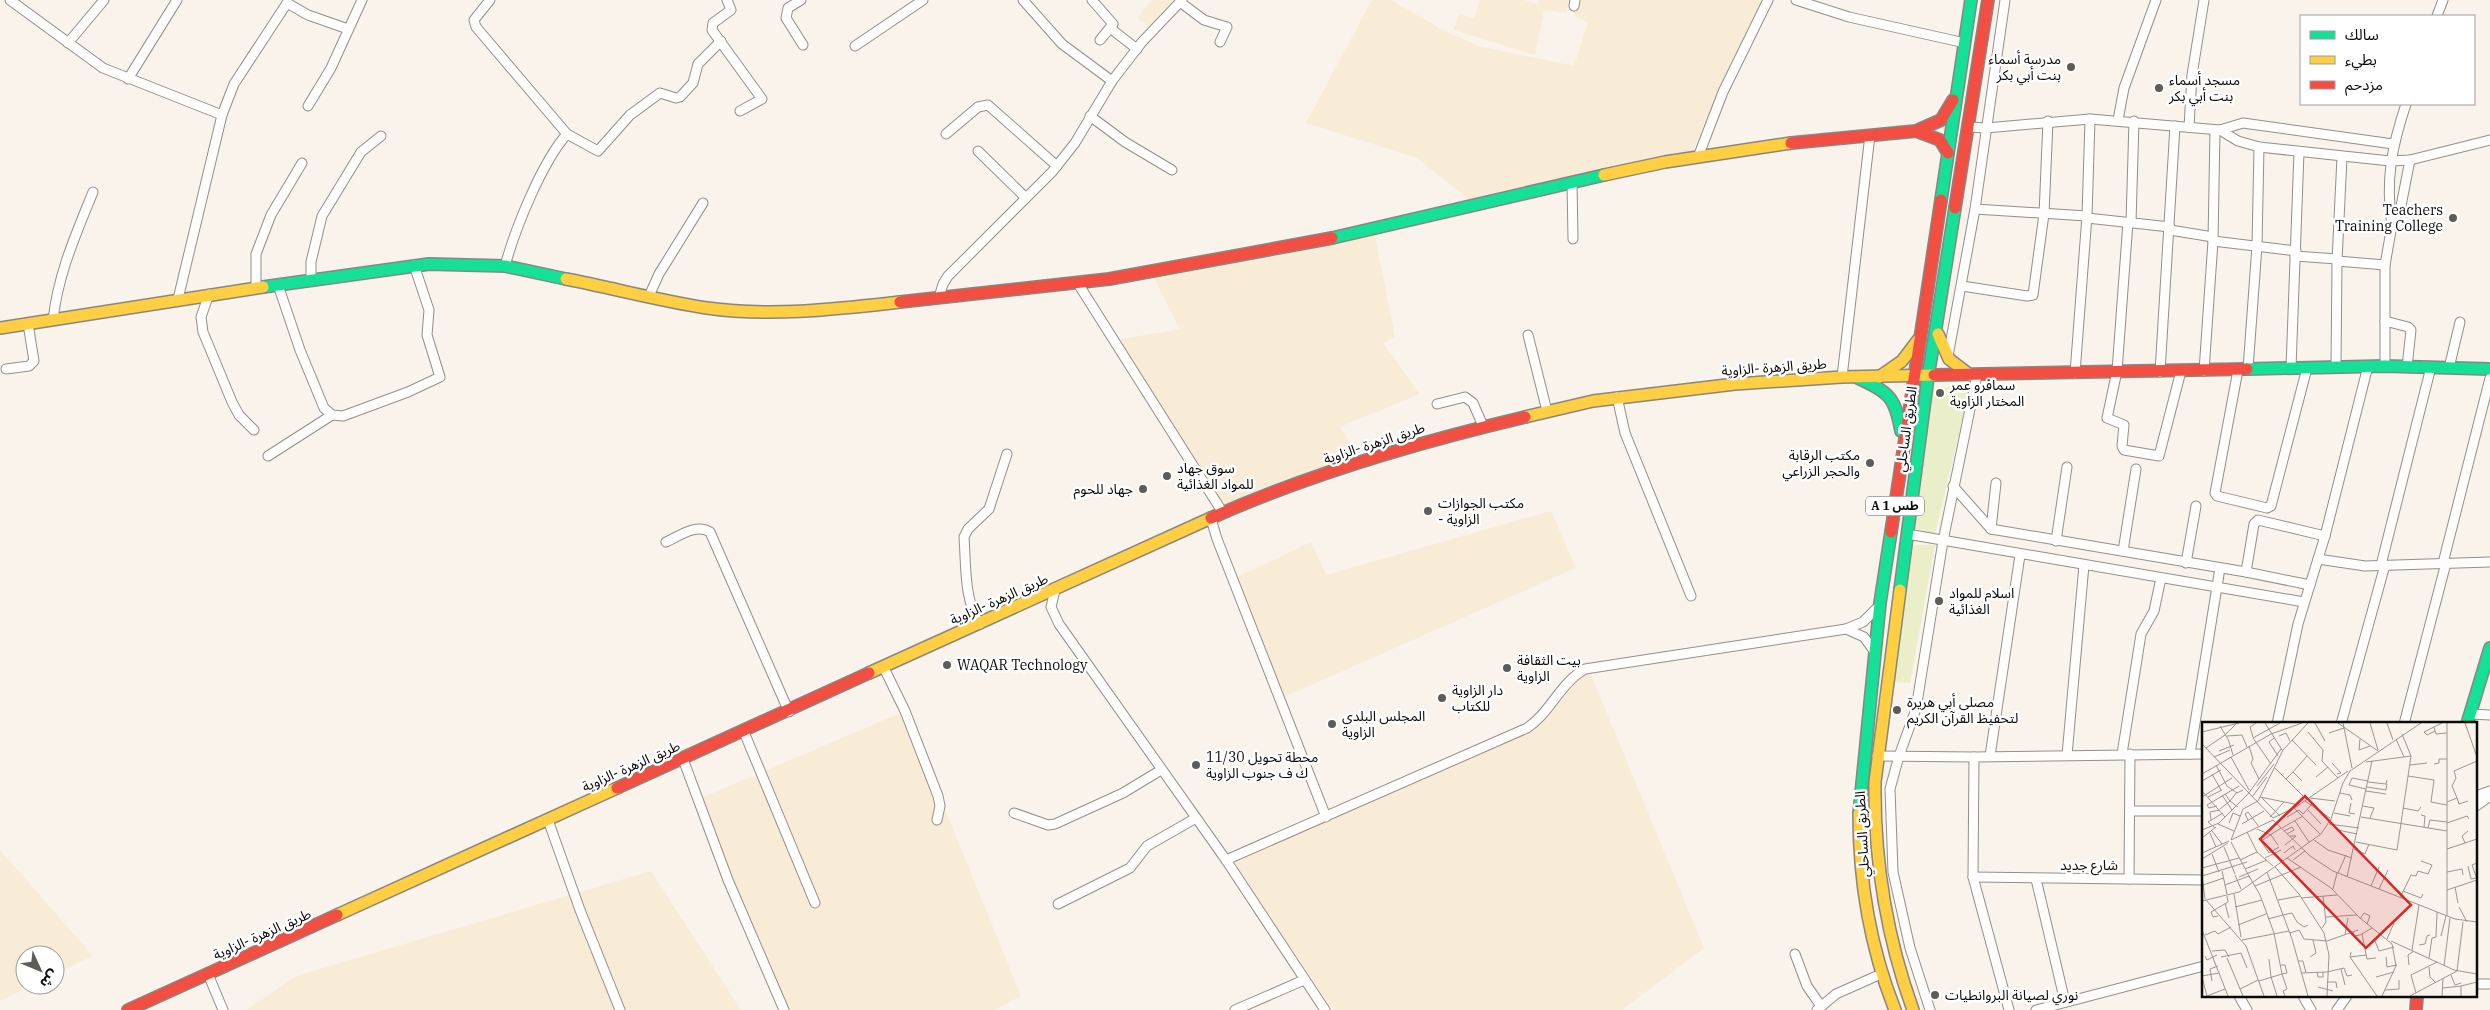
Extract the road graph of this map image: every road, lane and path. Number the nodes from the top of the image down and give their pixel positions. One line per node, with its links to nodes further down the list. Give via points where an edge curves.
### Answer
1 (10, 0): 25 (street)
2 (104, 0): 25 (street)
3 (177, 0): 30 (street)
4 (362, 0): 22 (street)
5 (490, 0): 48 (street, via 474,20 476,27)
6 (727, 0): 23 (street, via 730,12 712,26)
7 (801, 0): 27 (street, via 788,8 786,18)
8 (923, 0): 28 (street)
9 (1023, 0): 31 (street, via 1062,44)
10 (1092, 0): 29 (street, via 1113,24 1100,40 1110,28)
11 (1768, 0): 58 (street, via 1713,113)
12 (1796, 0): 26 (street, via 1849,17)
13 (1971, 0): 26 (main road, الطريق الساحلي / A 1 طس)
14 (1988, 0): 43 (main road, الطريق الساحلي / A 1 طس)
15 (2006, 0): 45 (street)
16 (2156, 0): 39 (street, via 2124,88)
17 (2204, 0): 44 (street, via 2192,75)
18 (2442, 0): 21 (street)
19 (1181, 1): 24 (street, via 1204,20 1227,27); 29 (street)
20 (285, 2): 22 (street, via 308,15); 36 (street, via 234,84)
21 (2437, 15)
22 (348, 29): 34 (street, via 331,68)
23 (721, 42): 35 (street, via 762,98); 48 (street, via 698,64 693,83 680,97 660,93 630,115 600,150)
24 (1220, 42)
25 (68, 43): 30 (street, via 102,68)
26 (1965, 43): 32 (main road, الطريق الساحلي / A 1 طس)
27 (803, 45)
28 (854, 46)
29 (1137, 49): 31 (street)
30 (128, 79): 36 (street)
31 (1112, 81): 37 (street)
32 (1956, 95): 47 (main road, via 1941,120); 57 (main road, الطريق الساحلي / A 1 طس)
33 (2406, 105): 53 (street)
34 (308, 106)
35 (740, 111)
36 (222, 114): 91 (street)
37 (1090, 116): 63 (street); 64 (street)
38 (2090, 119): 39 (street); 40 (street); 71 (street)
39 (2118, 120): 41 (street)
40 (2048, 121): 45 (street); 70 (street)
41 (2134, 121): 42 (street); 72 (street)
42 (2175, 126): 44 (street); 74 (street)
43 (1969, 127): 45 (street); 97 (main road, الطريق الساحلي / A 1 طس)
44 (2189, 127): 46 (street)
45 (1986, 128): 69 (street)
46 (2217, 130): 53 (street, via 2242,123); 54 (street, via 2238,142); 76 (street)
47 (1916, 131): 51 (main road); 57 (main road, via 1940,140)
48 (567, 134): 82 (street, via 552,156 520,221)
49 (946, 134): 63 (street, via 978,107 988,105)
50 (381, 136): 83 (street, via 361,152 322,216 311,262)
51 (1870, 136): 58 (main road, via 1804,141); 119 (street)
52 (2490, 140): 60 (street)
53 (2393, 144): 61 (street)
54 (2259, 146): 56 (street); 77 (street)
55 (978, 151): 67 (street)
56 (2299, 152): 59 (street); 78 (street)
57 (1948, 153): 99 (main road, الطريق الساحلي / A 1 طس)
58 (1698, 157): 65 (main road)
59 (2342, 157): 61 (street); 79 (street)
60 (2410, 160): 61 (street); 73 (street, via 2401,206)
61 (2390, 161): 73 (street)
62 (302, 163): 87 (street, via 271,215 256,254)
63 (1057, 166): 67 (street)
64 (1172, 170)
65 (1572, 182): 75 (street); 84 (main road, via 1263,253)
66 (93, 192): 92 (street, via 66,260)
67 (1026, 198): 90 (street, via 948,276)
68 (703, 203): 89 (street, via 687,225)
69 (1975, 209): 70 (street); 86 (street)
70 (2044, 214): 71 (street); 86 (street, via 2032,296)
71 (2087, 217): 72 (street); 116 (street)
72 (2130, 222): 74 (street); 114 (street)
73 (2392, 225): 81 (street)
74 (2170, 229): 76 (street); 115 (street)
75 (1572, 239)
76 (2213, 239): 77 (street); 113 (street)
77 (2257, 246): 78 (street); 110 (street)
78 (2296, 254): 79 (street); 106 (street)
79 (2337, 260): 81 (street); 103 (street)
80 (414, 265): 82 (main road, via 476,263); 83 (main road); 127 (street, via 429,310 427,335 440,376 408,392 348,414)
81 (2385, 265): 93 (street)
82 (505, 266): 89 (main road)
83 (311, 280): 85 (main road)
84 (1077, 282): 90 (main road); 138 (street)
85 (278, 285): 87 (main road); 127 (street, via 304,360 324,408)
86 (1962, 286): 100 (street)
87 (256, 287): 88 (main road)
88 (209, 294): 91 (main road); 129 (street, via 201,317 203,332 235,409)
89 (649, 296): 90 (main road, via 719,309 781,311 847,308)
90 (939, 297)
91 (178, 299): 92 (main road)
92 (53, 320): 95 (main road)
93 (2385, 321): 102 (street); 104 (street, via 2412,330)
94 (2460, 322): 108 (street)
95 (28, 324): 96 (main road); 109 (street, via 34,361 29,366)
96 (0, 328)
97 (1937, 328): 100 (main road, via 1940,345); 118 (main road, الطريق الساحلي / A 1 طس)
98 (1528, 335): 126 (street)
99 (1920, 338): 120 (main road, via 1902,361); 121 (main road, الطريق الساحلي / A 1 طس)
100 (1948, 359): 117 (main road, via 1958,369)
101 (2368, 366): 102 (main road, طريق الزهرة -الزاوية); 103 (main road, طريق الزهرة -الزاوية); 142 (street)
102 (2385, 366): 104 (main road, طريق الزهرة -الزاوية)
103 (2336, 367): 107 (main road, طريق الزهرة -الزاوية)
104 (2407, 367): 105 (main road, طريق الزهرة -الزاوية)
105 (2431, 367): 108 (main road, طريق الزهرة -الزاوية); 153 (street)
106 (2291, 368): 107 (main road, طريق الزهرة -الزاوية); 110 (main road, طريق الزهرة -الزاوية)
107 (2307, 368): 110 (street, via 2271,504 2267,508 2215,493)
108 (2449, 368): 111 (main road, طريق الزهرة -الزاوية)
109 (6, 369)
110 (2243, 369): 113 (main road, طريق الزهرة -الزاوية)
111 (2490, 369)
112 (2181, 371): 113 (main road, طريق الزهرة -الزاوية); 114 (street, via 2157,458 2124,450 2124,425 2108,419); 115 (main road, طريق الزهرة -الزاوية)
113 (2204, 371)
114 (2116, 372): 115 (main road, طريق الزهرة -الزاوية); 116 (main road, طريق الزهرة -الزاوية)
115 (2160, 372)
116 (2075, 373): 117 (main road, طريق الزهرة -الزاوية)
117 (1974, 375): 118 (main road, طريق الزهرة -الزاوية); 136 (street)
118 (1928, 376): 121 (main road, طريق الزهرة -الزاوية); 141 (main road, الطريق الساحلي / A 1 طس)
119 (1842, 377): 122 (main road, طريق الزهرة -الزاوية); 124 (main road, طريق الزهرة -الزاوية, via 1727,384)
120 (1879, 377): 121 (main road, طريق الزهرة -الزاوية); 122 (main road, طريق الزهرة -الزاوية)
121 (1914, 377): 130 (main road, الطريق الساحلي / A 1 طس)
122 (1858, 378): 130 (main road, via 1884,390 1894,399)
123 (2490, 378): 151 (street)
124 (1617, 397): 126 (main road, طريق الزهرة -الزاوية); 160 (street, via 1625,432)
125 (1436, 404): 128 (street, via 1465,397 1473,404)
126 (1547, 411): 128 (main road, طريق الزهرة -الزاوية)
127 (332, 415): 132 (street)
128 (1483, 426): 138 (main road, طريق الزهرة -الزاوية, via 1290,486)
129 (254, 430)
130 (1904, 446): 162 (main road, الطريق الساحلي / A 1 طس)
131 (1008, 454): 163 (street, via 989,509 964,537 969,599)
132 (268, 456)
133 (2067, 467): 144 (street)
134 (2136, 469): 146 (street)
135 (1996, 483): 140 (street)
136 (1953, 486): 140 (street); 143 (street)
137 (2196, 506): 150 (street)
138 (1224, 513): 139 (main road, طريق الزهرة -الزاوية)
139 (1211, 519): 159 (main road, طريق الزهرة -الزاوية); 192 (street)
140 (1991, 529): 144 (street)
141 (1907, 534): 143 (street); 179 (main road, الطريق الساحلي / A 1 طس)
142 (2325, 536): 148 (street); 155 (street, via 2258,520 2254,524)
143 (1943, 541): 147 (street); 180 (street, via 1916,709)
144 (2056, 541): 146 (street)
145 (666, 542): 168 (street, via 695,529 703,528 710,532)
146 (2124, 552): 150 (street)
147 (2020, 555): 152 (street); 181 (street)
148 (2318, 559): 153 (street, via 2352,566); 157 (street)
149 (2490, 562): 151 (street)
150 (2186, 563): 154 (street)
151 (2445, 563): 153 (street); 173 (street)
152 (2084, 565): 156 (street); 178 (street)
153 (2383, 565): 172 (street)
154 (2220, 568): 155 (street); 158 (street)
155 (2246, 572): 157 (street)
156 (2161, 578): 158 (street); 175 (street, via 2156,607 2141,634)
157 (2310, 585): 161 (street)
158 (2217, 587): 161 (street); 176 (street)
159 (1056, 590): 163 (main road, طريق الزهرة -الزاوية); 184 (street, via 1051,607 1059,624)
160 (1691, 596)
161 (2304, 602): 171 (street)
162 (1880, 603): 164 (street, via 1864,622); 166 (main road, الطريق الساحلي / A 1 طس)
163 (980, 624): 167 (main road, طريق الزهرة -الزاوية)
164 (1846, 629): 166 (street, via 1864,637); 192 (street, via 1585,669 1569,681 1542,715 1526,728)
165 (2490, 648): 170 (main road)
166 (1874, 651): 206 (main road, الطريق الساحلي / A 1 طس, via 1858,800 1864,899)
167 (884, 668): 168 (main road, طريق الزهرة -الزاوية); 195 (street, via 905,711 938,796)
168 (789, 712): 174 (main road, طريق الزهرة -الزاوية)
169 (2490, 715): 170 (street)
170 (2468, 719)
171 (2277, 722)
172 (2342, 722)
173 (2405, 722)
174 (744, 732): 183 (main road, طريق الزهرة -الزاوية); 201 (street)
175 (2126, 754): 176 (street); 178 (street); 189 (street)
176 (2190, 754): 177 (street)
177 (2202, 754)
178 (2067, 755): 181 (street)
179 (1877, 756): 180 (street); 220 (main road, الطريق الساحلي / A 1 طس, via 1874,809 1880,881 1890,940)
180 (1899, 756): 182 (street); 221 (street, via 1890,796 1893,872 1910,948)
181 (1990, 756): 182 (street)
182 (1974, 757): 197 (street)
183 (683, 759): 194 (main road, طريق الزهرة -الزاوية); 216 (street, via 728,880)
184 (1161, 770): 191 (street, via 1123,793 1055,824 1048,825); 193 (street)
185 (2490, 791): 186 (street)
186 (2478, 795)
187 (2490, 796): 188 (street)
188 (2478, 805)
189 (2130, 811): 190 (street); 199 (street)
190 (2202, 811)
191 (1014, 813)
192 (1326, 817): 196 (street)
193 (1196, 818): 196 (street); 202 (street, via 1147,846 1130,868)
194 (548, 820): 205 (main road, طريق الزهرة -الزاوية); 215 (street)
195 (937, 820)
196 (1226, 860): 207 (street)
197 (1974, 877): 198 (street, شارع جديد); 222 (street)
198 (2036, 878): 199 (street, شارع جديد); 211 (street)
199 (2129, 879): 200 (street, شارع جديد)
200 (2202, 880)
201 (815, 903)
202 (1058, 904)
203 (1795, 954): 212 (street)
204 (2202, 967): 211 (street)
205 (208, 974): 213 (main road, طريق الزهرة -الزاوية); 214 (street)
206 (1881, 974): 212 (street, via 1845,990); 219 (main road, الطريق الساحلي / A 1 طس)
207 (1304, 980): 217 (street); 218 (street)
208 (2240, 998): 224 (street)
209 (2303, 998): 225 (street)
210 (2346, 998): 226 (street)
211 (2065, 1002): 223 (street)
212 (1819, 1008)
213 (128, 1010)
214 (223, 1010)
215 (620, 1010)
216 (784, 1010)
217 (1235, 1010)
218 (1325, 1010)
219 (1895, 1010)
220 (1913, 1010)
221 (1930, 1010)
222 (2009, 1010)
223 (2036, 1010)
224 (2246, 1010)
225 (2311, 1010)
226 (2337, 1010)

